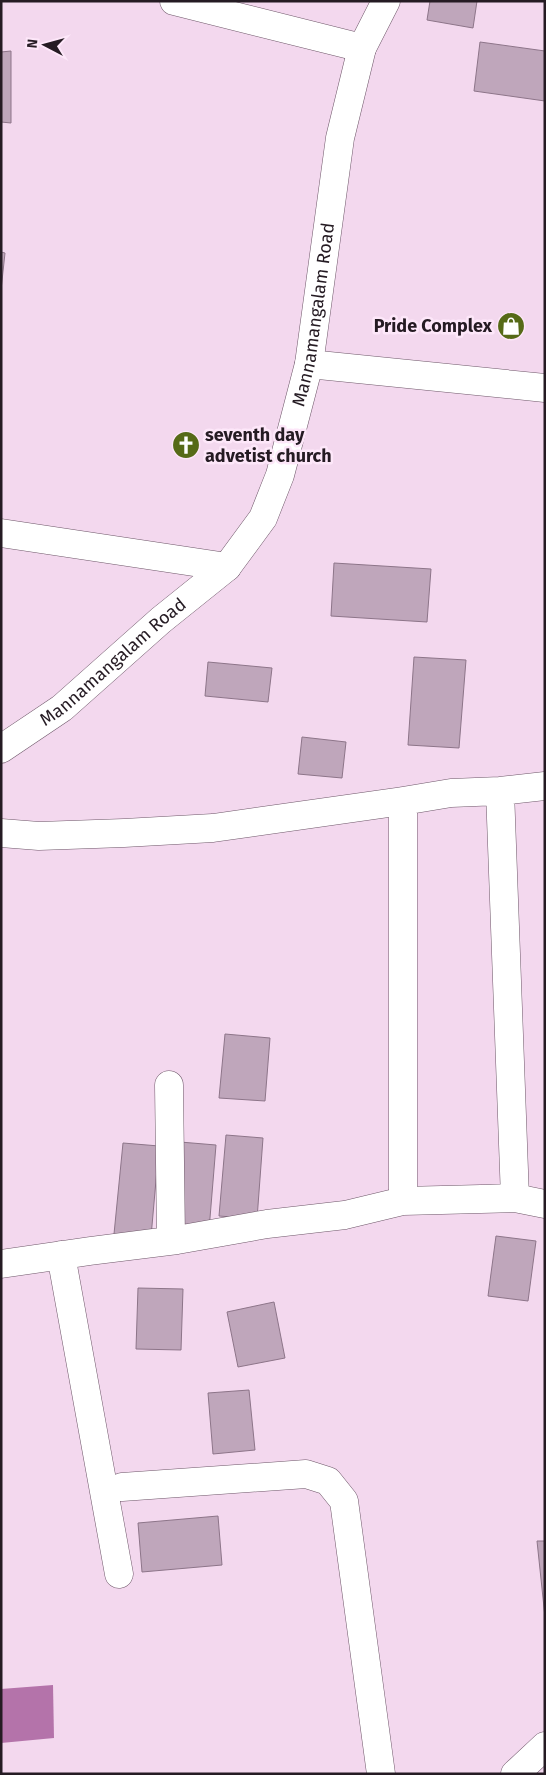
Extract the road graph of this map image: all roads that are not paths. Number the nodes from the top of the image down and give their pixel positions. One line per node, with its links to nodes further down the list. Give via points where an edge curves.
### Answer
1 (386, 1): 3 (street, Mannamangalam Road)
2 (187, 2): 3 (street)
3 (362, 48): 4 (street, Mannamangalam Road, via 340,138)
4 (309, 364): 5 (street); 7 (street, Mannamangalam Road, via 280,475 263,518)
5 (545, 388)
6 (1, 533): 7 (street)
7 (227, 567): 8 (street, Mannamangalam Road, via 161,620 62,708)
8 (1, 750)
9 (545, 786): 10 (street)
10 (500, 791): 11 (street, via 451,793); 14 (street)
11 (404, 801): 12 (street, via 213,828 124,834 39,836); 15 (street)
12 (1, 833)
13 (169, 1085): 17 (street)
14 (515, 1198): 15 (street); 16 (street)
15 (403, 1201): 17 (street, via 345,1215)
16 (545, 1204)
17 (171, 1240): 18 (street)
18 (62, 1255): 19 (street); 21 (street)
19 (1, 1264)
20 (122, 1486): 23 (street, via 306,1474 328,1481 344,1501)
21 (119, 1574)
22 (545, 1746): 24 (street)
23 (381, 1774)
24 (515, 1774)

